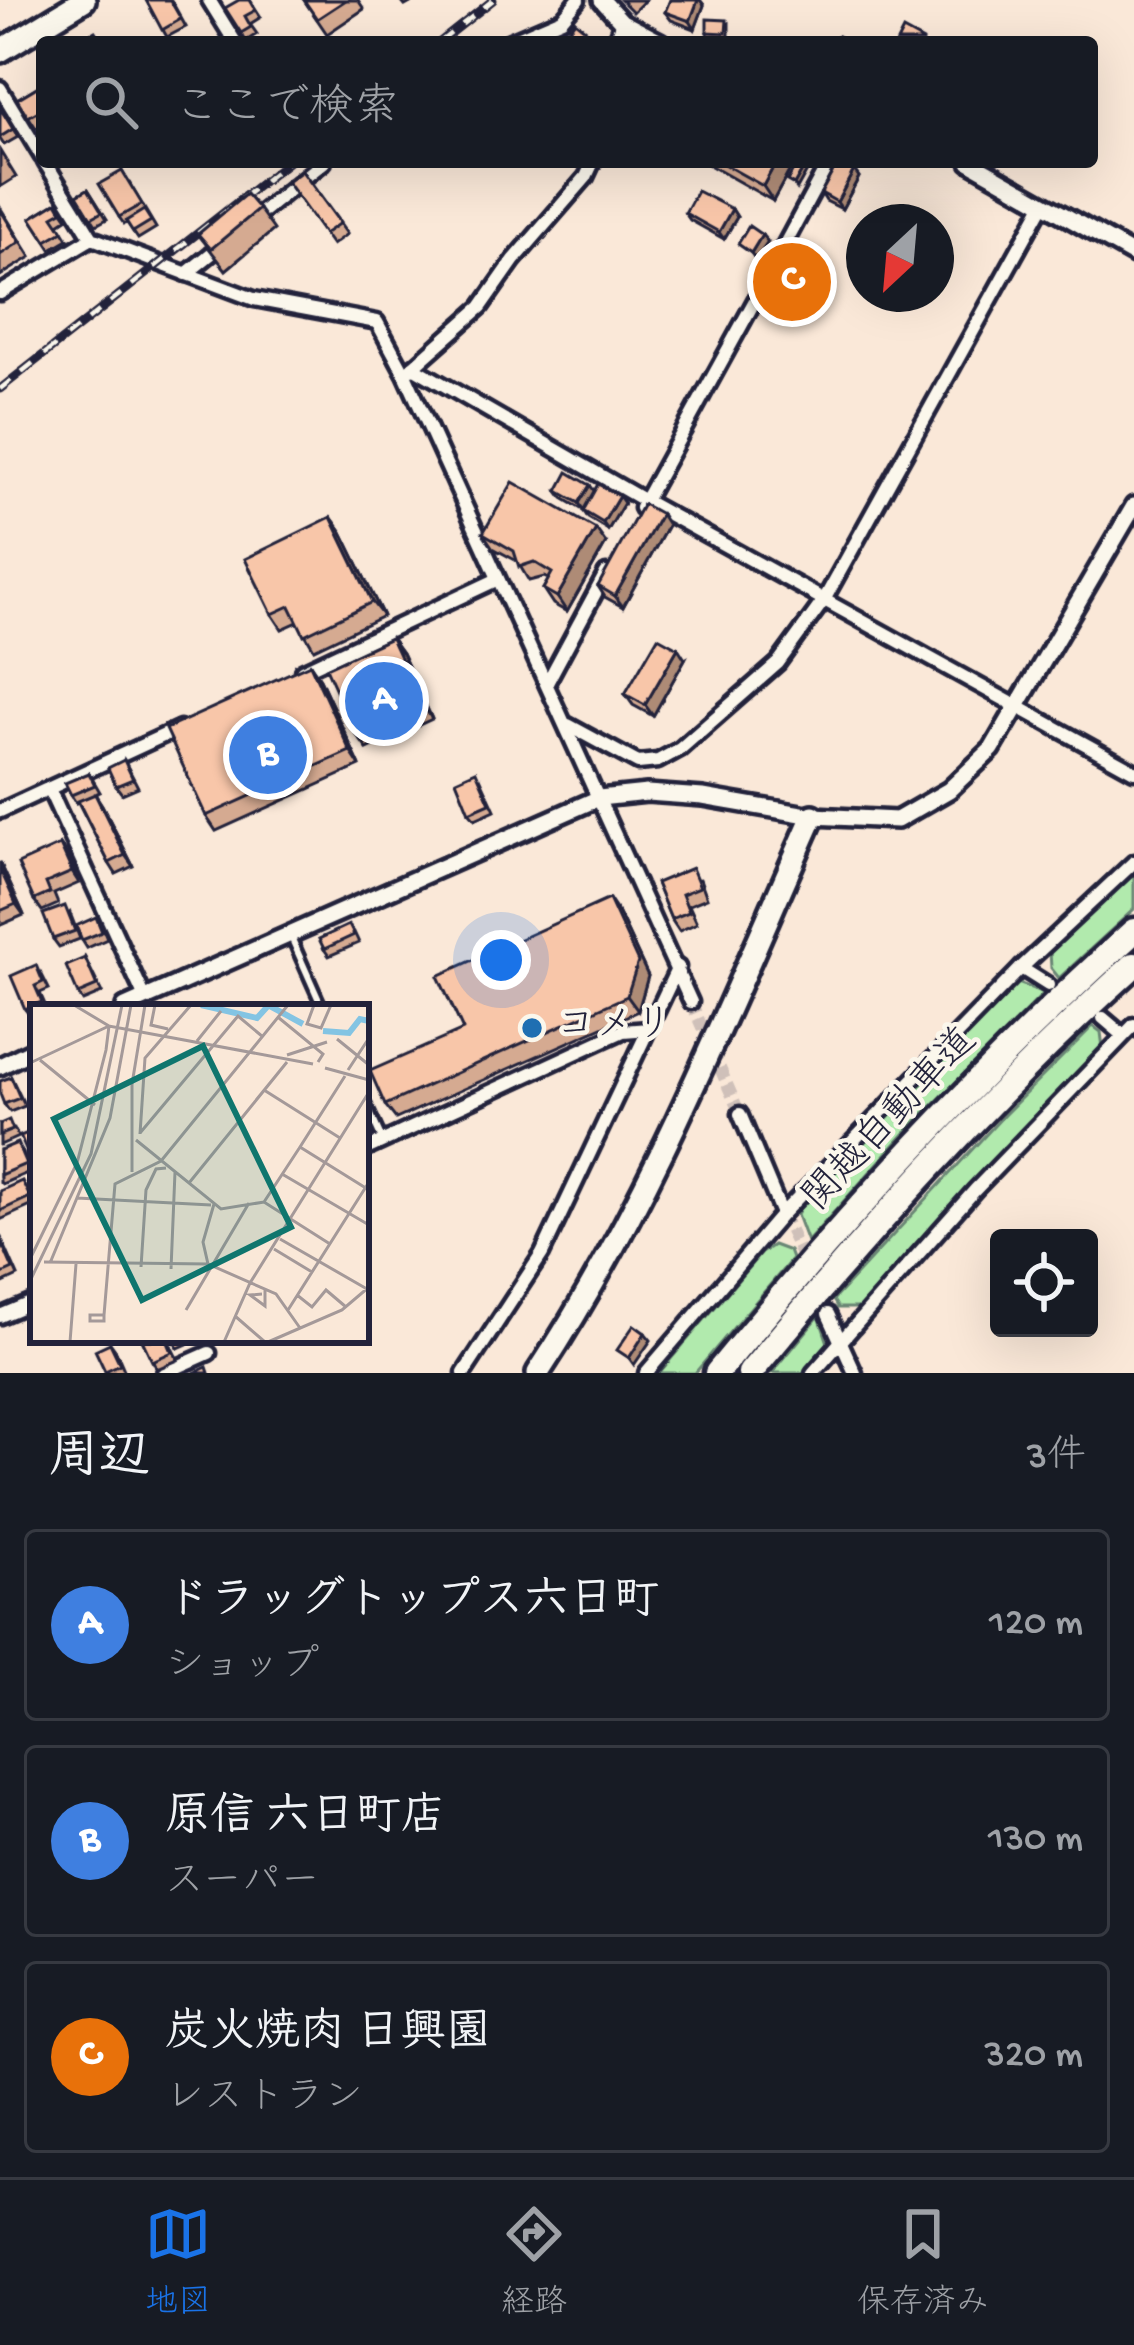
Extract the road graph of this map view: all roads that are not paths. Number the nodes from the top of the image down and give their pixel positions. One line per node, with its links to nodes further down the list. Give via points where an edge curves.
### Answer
1 (84, 0): 10 (highway)
2 (208, 0): 6 (street)
3 (578, 0): 7 (street, via 562,19)
4 (602, 0): 5 (street)
5 (622, 22): 8 (street); 9 (street)
6 (231, 36)
7 (522, 36)
8 (616, 36)
9 (649, 36)
10 (0, 50)
11 (0, 88): 12 (street)
12 (36, 146)
13 (49, 168): 19 (street)
14 (317, 168): 21 (street)
15 (590, 168): 23 (street, via 481,307)
16 (827, 168): 24 (street)
17 (981, 168): 18 (street)
18 (1043, 203): 20 (street); 29 (street)
19 (92, 238): 21 (street); 22 (street)
20 (1134, 254)
21 (185, 274): 23 (street, via 254,299 377,322)
22 (0, 293)
23 (409, 370): 24 (street); 28 (street)
24 (645, 501): 26 (street); 29 (street)
25 (1134, 506): 32 (street)
26 (634, 521)
27 (612, 562): 31 (street)
28 (496, 580): 30 (street); 31 (street)
29 (824, 600): 32 (street); 34 (street, via 778,663 658,761 638,763)
30 (293, 675)
31 (547, 683): 34 (street)
32 (1019, 708): 35 (street); 39 (street, via 992,749 949,790 897,820)
33 (197, 720): 36 (street)
34 (566, 724): 37 (street)
35 (1134, 771)
36 (49, 789): 38 (street); 47 (street)
37 (598, 798): 39 (street, via 704,797); 42 (street); 44 (street)
38 (0, 811)
39 (813, 816): 68 (highway, via 667,1139)
40 (1134, 862): 45 (street)
41 (1134, 931): 70 (highway, 関越自動車道, via 926,1135)
42 (289, 934): 47 (street); 50 (lane)
43 (1134, 964): 71 (highway, 関越自動車道, via 933,1166)
44 (678, 968): 48 (street); 52 (street)
45 (1021, 968): 46 (street); 60 (street)
46 (1048, 985)
47 (145, 998): 49 (street)
48 (691, 1002)
49 (132, 1004)
50 (321, 1004)
51 (1103, 1018): 53 (street)
52 (649, 1029): 58 (street, via 623,1031); 67 (street, via 542,1254)
53 (1128, 1030): 64 (street)
54 (30, 1051): 55 (street)
55 (0, 1066)
56 (369, 1111): 58 (lane)
57 (740, 1114): 60 (street)
58 (383, 1141): 59 (street)
59 (369, 1148)
60 (782, 1214): 69 (street)
61 (30, 1302): 63 (street)
62 (828, 1314): 64 (street)
63 (0, 1316)
64 (839, 1339): 72 (street); 73 (street)
65 (209, 1353): 66 (street)
66 (164, 1373)
67 (464, 1373)
68 (538, 1373)
69 (646, 1373)
70 (717, 1373)
71 (750, 1373)
72 (813, 1373)
73 (855, 1373)

